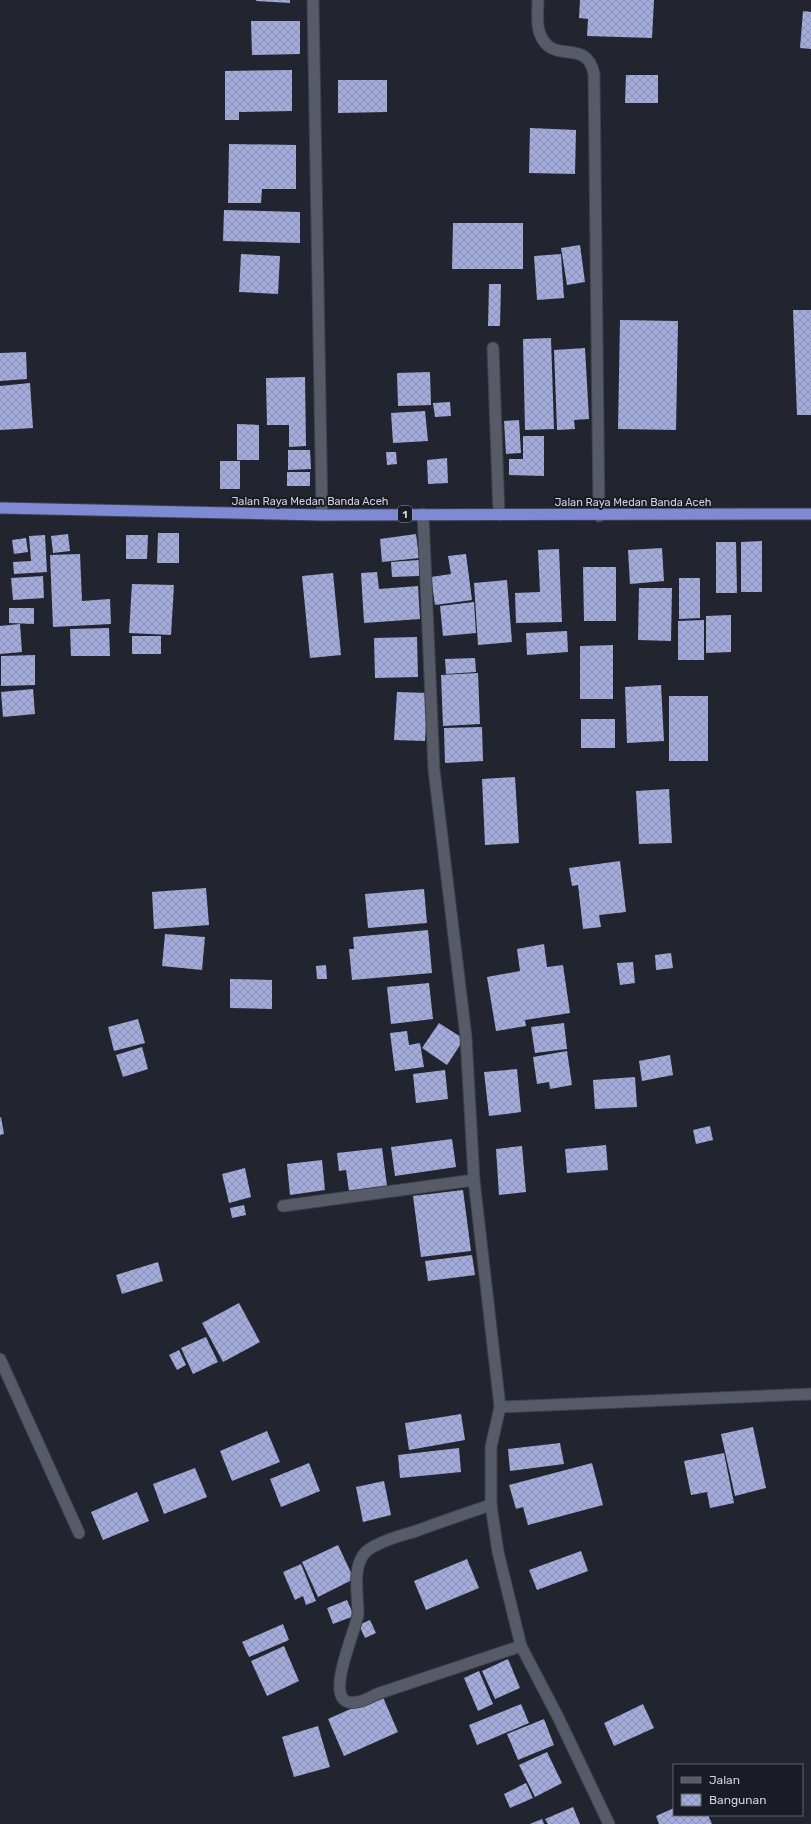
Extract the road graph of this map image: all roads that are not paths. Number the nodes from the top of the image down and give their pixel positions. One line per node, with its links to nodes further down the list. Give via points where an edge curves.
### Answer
1 (313, 0): 7 (street)
2 (538, 0): 9 (street, via 540,34 547,45 556,51 582,54 592,63 594,74)
3 (493, 348): 8 (street)
4 (0, 508): 7 (highway, Jalan Raya Medan Banda Aceh / 1)
5 (423, 514): 7 (highway, Jalan Raya Medan Banda Aceh / 1); 8 (highway, Jalan Raya Medan Banda Aceh / 1); 10 (street, via 434,770 466,1037)
6 (811, 514): 9 (highway, Jalan Raya Medan Banda Aceh / 1)
7 (322, 515)
8 (499, 515): 9 (highway, Jalan Raya Medan Banda Aceh / 1)
9 (599, 516)
10 (474, 1180): 11 (street); 14 (street)
11 (283, 1206)
12 (0, 1358): 16 (street)
13 (811, 1394): 14 (street)
14 (500, 1407): 15 (street, via 491,1447)
15 (491, 1505): 17 (street, via 498,1552); 17 (street, via 379,1543 362,1556 356,1601 358,1614 340,1675 339,1689 342,1697 349,1702 357,1702)
16 (79, 1533)
17 (522, 1646): 18 (street)
18 (609, 1824)

